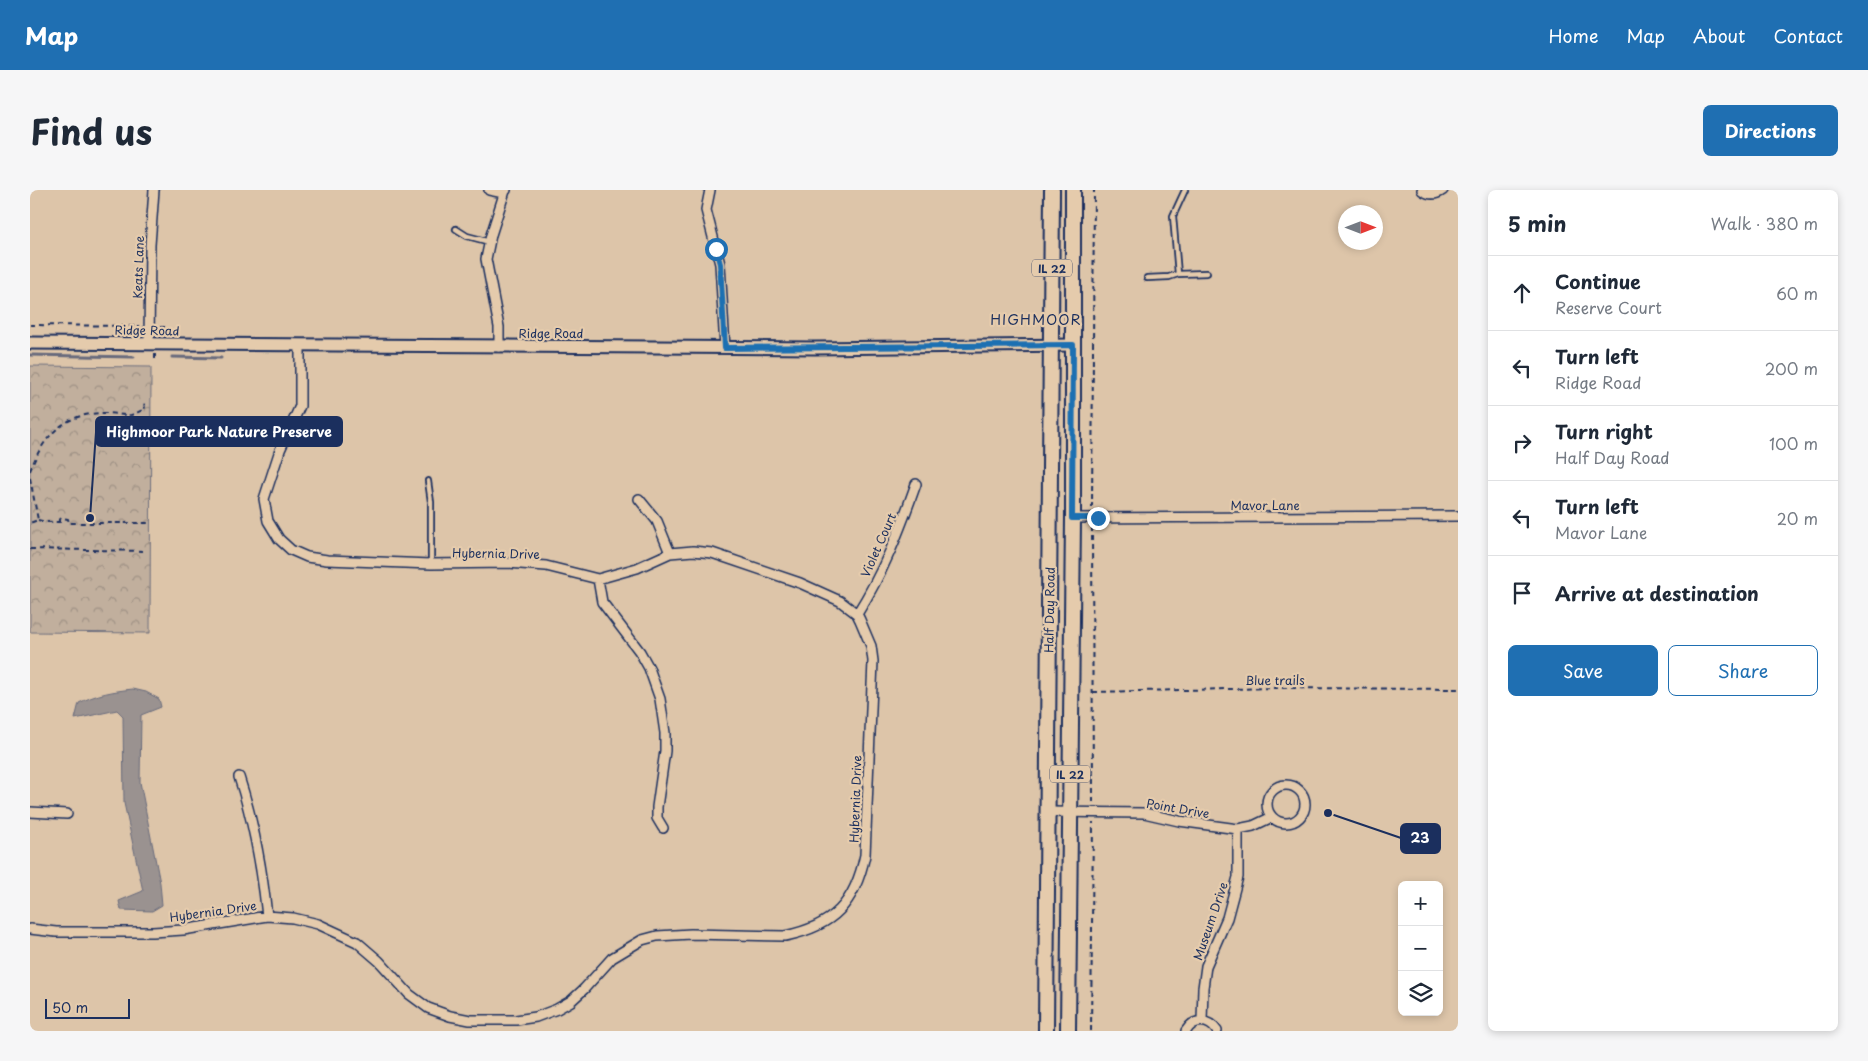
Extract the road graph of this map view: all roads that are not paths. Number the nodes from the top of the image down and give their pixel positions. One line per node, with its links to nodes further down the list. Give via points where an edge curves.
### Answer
1 (154, 190): 16 (street, Keats Lane)
2 (489, 190): 3 (street)
3 (505, 190): 11 (street)
4 (710, 190): 21 (street, via 706,210 720,264)
5 (1052, 190): 19 (main road, Half Day Road / IL 22)
6 (1073, 190): 17 (main road, Half Day Road / IL 22)
7 (1185, 190): 13 (lane, via 1173,216)
8 (1422, 190): 9 (street, via 1431,194)
9 (1443, 190)
10 (456, 229): 11 (lane, via 467,236)
11 (490, 242): 20 (street, via 486,259 499,327)
12 (1207, 273): 13 (lane)
13 (1178, 274): 14 (lane)
14 (1147, 278)
15 (30, 343): 16 (street, Ridge Road)
16 (149, 344): 18 (street, Ridge Road)
17 (1073, 345): 19 (street, Ridge Road); 26 (main road, Half Day Road / IL 22)
18 (300, 346): 20 (street, Ridge Road); 28 (street, Hybernia Drive, via 300,406 280,450 264,499 268,521 279,540 307,557)
19 (1052, 346): 21 (street, Ridge Road); 33 (main road, Half Day Road / IL 22)
20 (499, 347): 21 (street, Ridge Road)
21 (725, 348)
22 (428, 482): 28 (lane, via 432,502)
23 (916, 484): 30 (street, Violet Court, via 882,572)
24 (639, 500): 27 (street, via 657,521)
25 (1458, 516): 26 (street, Mavor Lane)
26 (1072, 518): 34 (main road, Half Day Road / IL 22)
27 (670, 553): 29 (street, Hybernia Drive, via 637,568); 30 (street, Hybernia Drive, via 712,553 826,593)
28 (431, 564): 29 (street, Hybernia Drive, via 546,566)
29 (598, 579): 37 (street, via 602,602 640,652 660,699 666,751 657,818)
30 (856, 614): 39 (street, Hybernia Drive, via 871,646 873,661 865,855 854,891 837,913 814,928 785,936 691,934 642,940 612,958 584,989 557,1009 516,1020 470,1020 428,1008 409,994 357,942 318,924)
31 (239, 777): 39 (street, via 255,833)
32 (30, 812): 35 (street)
33 (1047, 812): 34 (street, Point Drive); 42 (main road, Half Day Road / IL 22)
34 (1070, 812): 38 (street, Point Drive, via 1144,813); 43 (main road, Half Day Road / IL 22)
35 (67, 814)
36 (1272, 817): 36 (street, via 1281,823 1299,818 1305,805 1301,792 1289,786 1275,789 1268,800); 38 (street, Point Drive)
37 (663, 828)
38 (1238, 829): 41 (street, Museum Drive, via 1238,878 1227,918 1206,966)
39 (267, 916): 40 (street, Hybernia Drive, via 160,931 56,932)
40 (30, 929)
41 (1202, 1021): 44 (street, via 1192,1024); 45 (street, via 1213,1025)
42 (1046, 1031)
43 (1068, 1031)
44 (1186, 1031)
45 (1217, 1031)

